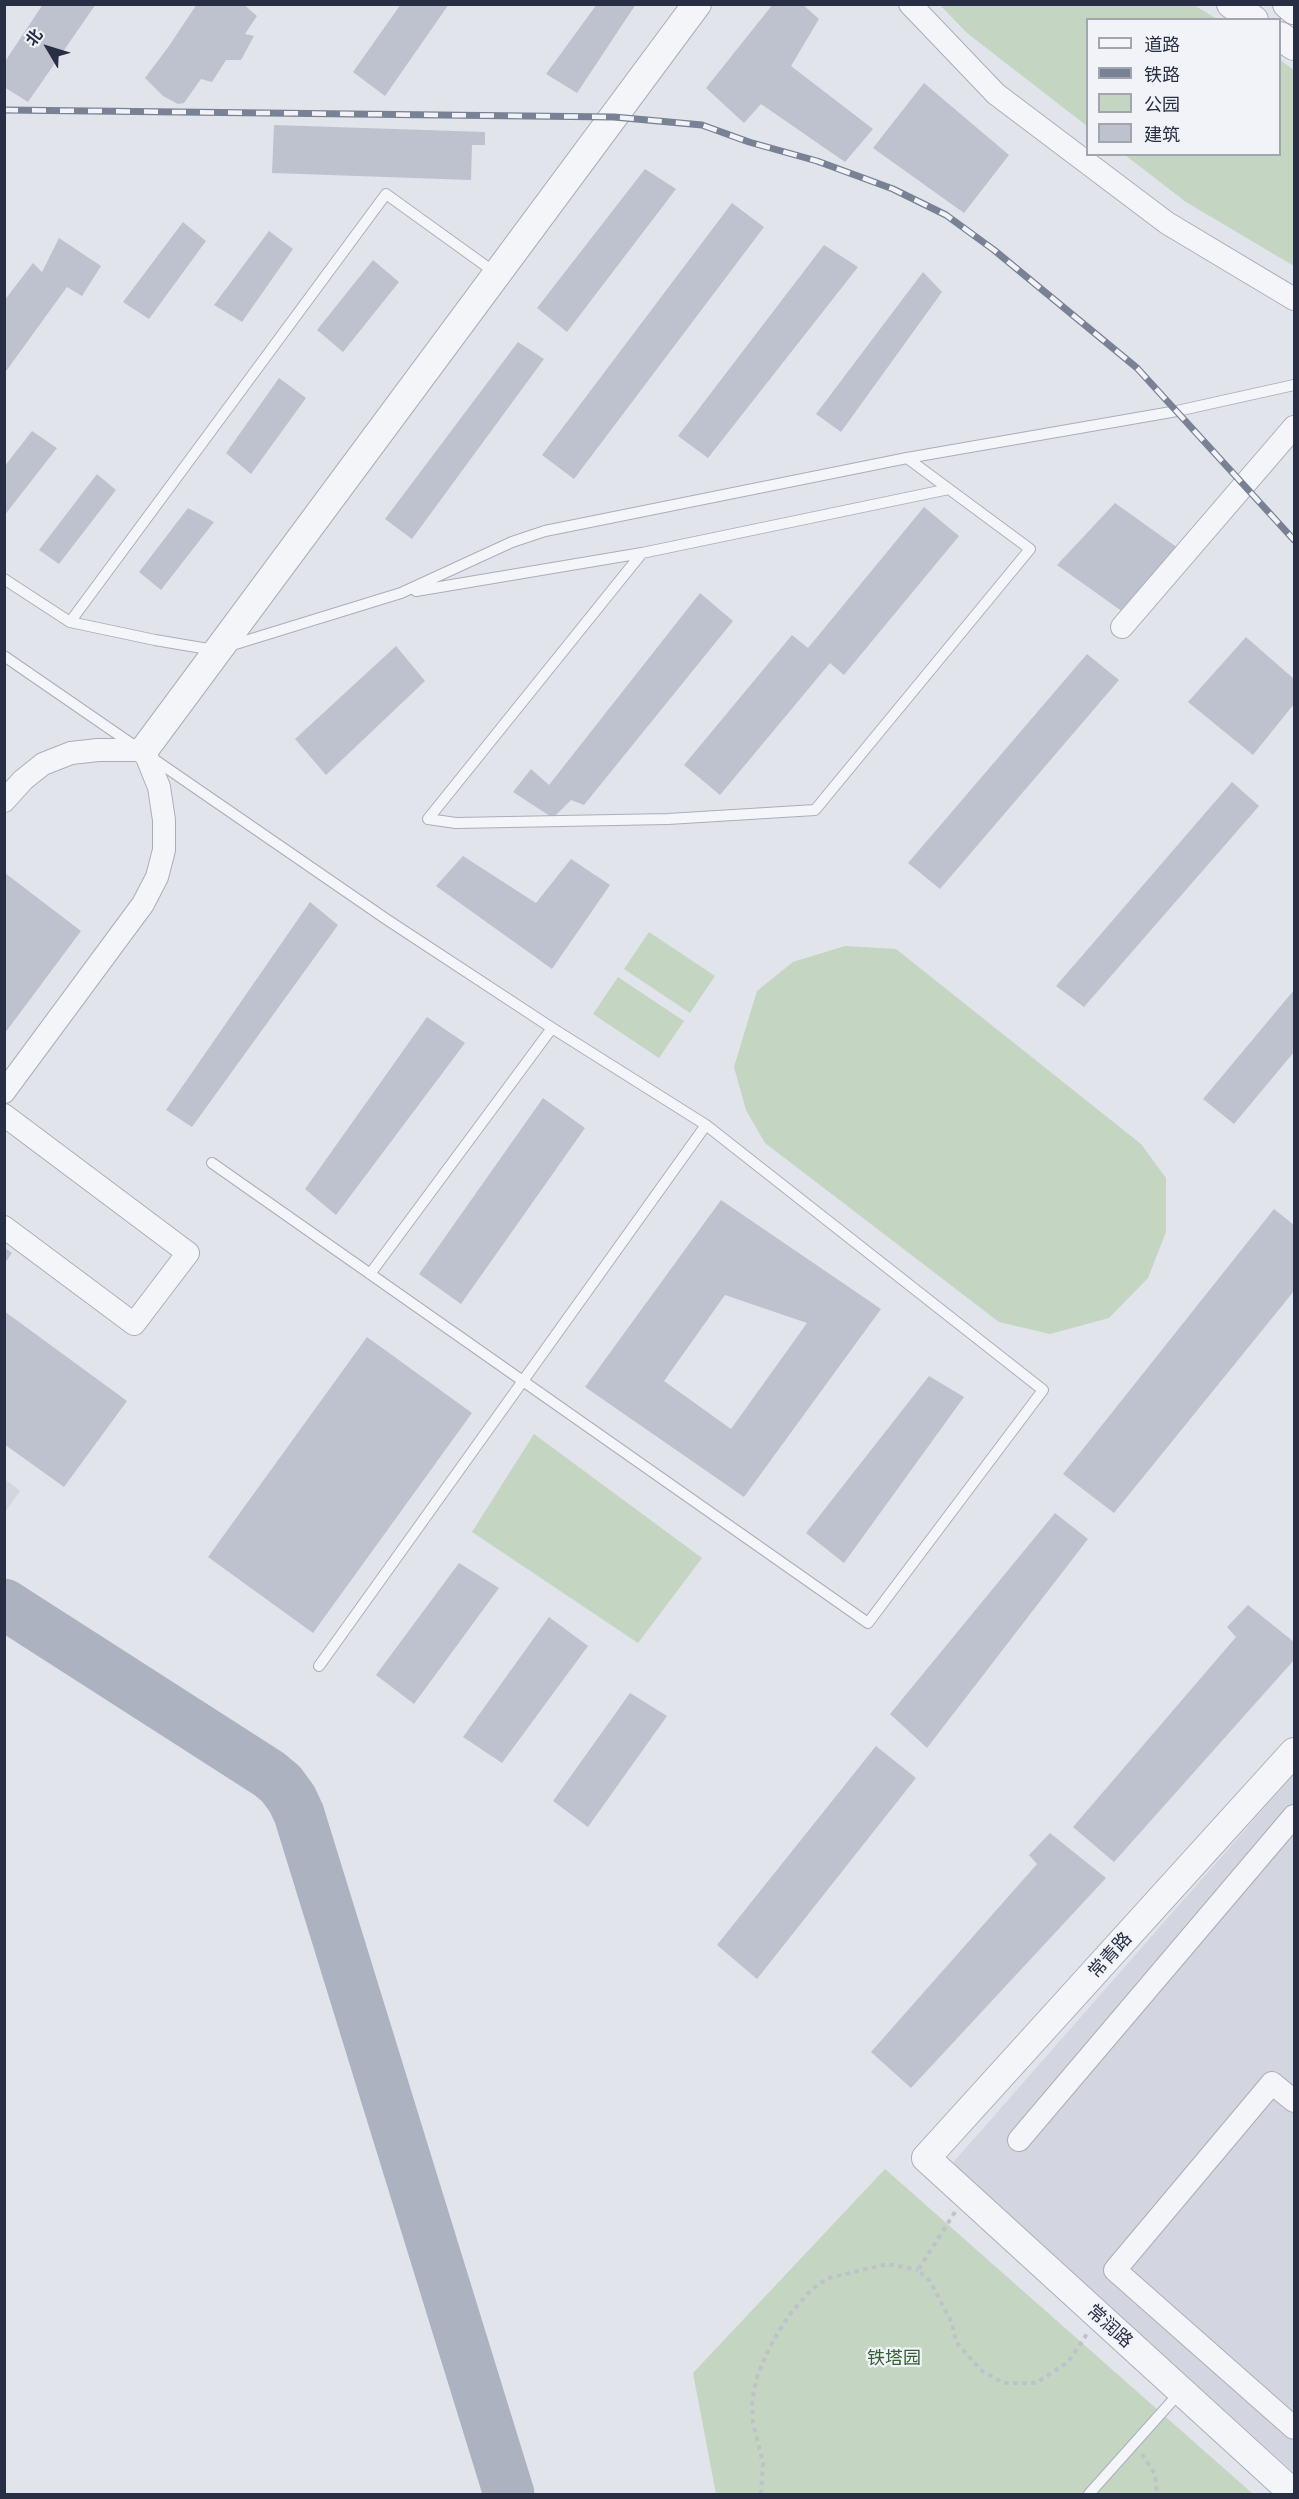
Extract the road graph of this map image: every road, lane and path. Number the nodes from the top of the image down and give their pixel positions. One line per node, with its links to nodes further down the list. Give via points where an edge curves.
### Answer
1 (697, 4): 9 (street)
2 (910, 4): 10 (street, via 996,94 1167,223)
3 (1231, 4): 6 (street)
4 (1287, 4): 5 (street)
5 (1294, 10)
6 (1251, 18)
7 (1281, 37): 8 (street)
8 (1294, 46)
9 (497, 274): 18 (lane, via 386,194); 20 (street)
10 (1294, 299)
11 (1294, 385): 13 (lane, via 1177,411)
12 (1294, 427): 19 (street)
13 (907, 458): 14 (lane); 17 (lane, via 545,531)
14 (949, 489): 15 (lane); 15 (lane, via 1030,549 815,810 656,819 456,823 428,819)
15 (642, 553): 17 (lane)
16 (4, 579): 18 (lane)
17 (401, 593): 20 (lane)
18 (70, 622): 20 (lane)
19 (1122, 627)
20 (217, 650): 22 (street)
21 (4, 656): 22 (lane)
22 (144, 750): 23 (street, via 71,753 43,764); 24 (lane, via 386,919); 25 (street, via 159,786 164,820 164,850 157,877 142,904)
23 (4, 801)
24 (552, 1028): 27 (lane); 30 (lane)
25 (4, 1092)
26 (4, 1115): 29 (street, via 188,1253 134,1324)
27 (706, 1125): 31 (lane); 31 (lane, via 1043,1390 868,1623)
28 (212, 1163): 30 (lane)
29 (4, 1227)
30 (370, 1274): 31 (lane)
31 (523, 1381): 32 (lane)
32 (319, 1666)
33 (1294, 1752): 37 (street, 常青路)
34 (1294, 1816): 36 (street)
35 (1294, 2102): 42 (street, via 1272,2083 1115,2270)
36 (1019, 2140)
37 (926, 2158): 38 (street, 常润路)
38 (966, 2195): 39 (path); 40 (street, 常润路)
39 (918, 2270): 40 (path, via 930,2281 952,2323 956,2342 982,2371 1004,2383 1036,2383 1068,2362); 44 (path, via 888,2265 828,2278 790,2314 758,2373 752,2400 763,2463)
40 (1099, 2316): 41 (street, 常润路)
41 (1181, 2391): 43 (lane); 47 (street, 常润路)
42 (1294, 2428)
43 (1135, 2443): 45 (lane); 46 (path, via 1155,2474)
44 (761, 2494)
45 (1089, 2494)
46 (1157, 2494)
47 (1294, 2494)

